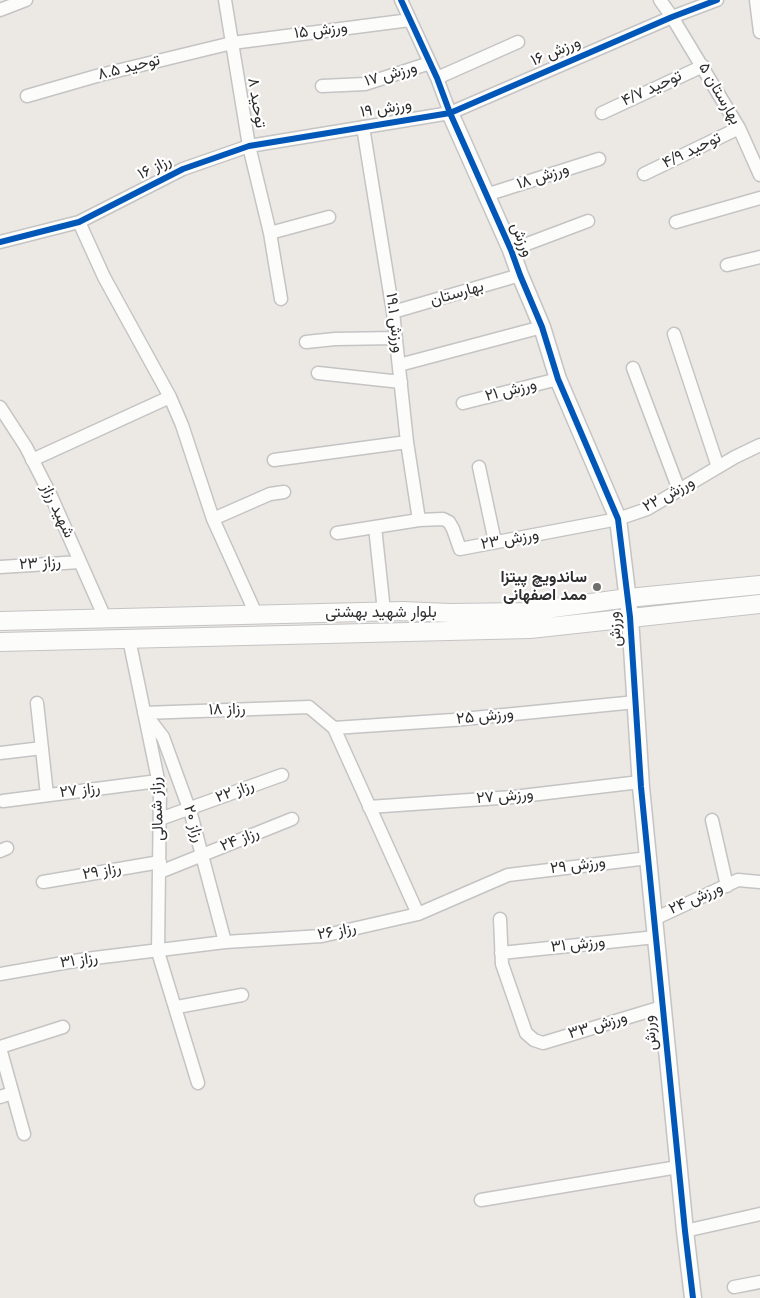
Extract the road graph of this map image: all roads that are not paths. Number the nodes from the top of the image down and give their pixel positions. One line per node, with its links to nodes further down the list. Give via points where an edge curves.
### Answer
1 (26, 0): 7 (street)
2 (225, 0): 12 (street, توحید ۸)
3 (401, 0): 9 (street, ورزش)
4 (660, 0): 8 (street, بهارستان ۵)
5 (717, 0): 8 (street, ورزش ۱۶)
6 (756, 0): 10 (street)
7 (0, 10)
8 (672, 17): 14 (street, بهارستان ۵); 18 (street, ورزش ۱۶)
9 (410, 20): 12 (street, ورزش ۱۵); 13 (street, ورزش)
10 (760, 32)
11 (518, 42): 15 (street)
12 (232, 43): 17 (street, توحید ۸.۵); 23 (street, توحید ۸)
13 (430, 63): 15 (street, ورزش); 16 (street, ورزش ۱۷, via 365,84)
14 (703, 66): 19 (street, توحید ۴/۷); 21 (street, بهارستان ۵)
15 (437, 78): 18 (street, ورزش)
16 (322, 86)
17 (28, 96)
18 (450, 113): 20 (street, ورزش ۱۹); 27 (street, ورزش)
19 (602, 113)
20 (363, 127): 22 (street, ورزش ۱۹); 40 (street, ورزش ۱۹.۱)
21 (739, 128): 25 (street, توحید ۴/۹); 26 (street, بهارستان ۵)
22 (327, 133): 23 (street, رزاز ۱۶)
23 (249, 146): 31 (street, رزاز ۱۶, via 183,169); 33 (street, توحید ۸)
24 (599, 159): 27 (street, ورزش ۱۸)
25 (644, 174)
26 (760, 175)
27 (486, 195): 35 (street, ورزش)
28 (760, 198): 32 (street)
29 (328, 217): 33 (street)
30 (588, 221): 35 (street)
31 (79, 222): 34 (street, رزاز ۱۶); 50 (street, via 104,277)
32 (676, 222)
33 (270, 233): 39 (street, توحید ۸)
34 (0, 242)
35 (511, 250): 38 (street, ورزش)
36 (760, 257): 37 (street)
37 (727, 265)
38 (520, 276): 40 (street, بهارستان); 41 (street, ورزش)
39 (281, 299)
40 (394, 312): 43 (street, ورزش ۱۹.۱)
41 (542, 327): 45 (street); 48 (street, ورزش)
42 (674, 334): 58 (street)
43 (396, 338): 44 (street); 45 (street, ورزش ۱۹.۱)
44 (306, 342)
45 (399, 365): 49 (street, ورزش ۱۹.۱)
46 (632, 368): 59 (street)
47 (318, 373): 49 (street)
48 (558, 379): 51 (street, ورزش ۲۱); 63 (street, ورزش)
49 (401, 382): 53 (street, ورزش ۱۹.۱)
50 (170, 397): 55 (street); 61 (street)
51 (463, 403)
52 (0, 407): 55 (street, شهید رزاز)
53 (407, 442): 56 (street); 62 (street, ورزش ۱۹.۱)
54 (760, 445): 58 (street, ورزش ۲۲)
55 (32, 460): 67 (street, شهید رزاز)
56 (274, 460)
57 (479, 466): 66 (street)
58 (718, 467): 59 (street, ورزش ۲۲)
59 (679, 490): 63 (street, ورزش ۲۲, via 647,509)
60 (284, 492): 61 (street, via 270,494)
61 (213, 518): 74 (street)
62 (419, 520): 64 (street); 66 (street, ورزش ۲۳, via 442,519 449,522 460,549)
63 (618, 520): 66 (street, ورزش ۲۳); 70 (street, ورزش)
64 (375, 527): 65 (street); 72 (street)
65 (337, 533)
66 (495, 542)
67 (80, 562): 68 (street, رزاز ۲۳); 75 (street, شهید رزاز)
68 (0, 567)
69 (760, 584): 70 (main road, بلوار شهید بهشتی)
70 (628, 598): 72 (main road, بلوار شهید بهشتی, via 524,612); 76 (street, ورزش)
71 (760, 604): 76 (main road, بلوار شهید بهشتی)
72 (384, 611): 74 (main road, بلوار شهید بهشتی)
73 (226, 614): 74 (main road, بلوار شهید بهشتی); 75 (main road, بلوار شهید بهشتی); 78 (main road)
74 (256, 614)
75 (106, 618): 77 (main road, بلوار شهید بهشتی)
76 (630, 618): 78 (main road, بلوار شهید بهشتی, via 530,630); 81 (street, ورزش)
77 (0, 621)
78 (226, 636): 79 (main road, بلوار شهید بهشتی)
79 (129, 639): 80 (main road, بلوار شهید بهشتی); 83 (street, رزاز شمالی)
80 (0, 642)
81 (636, 702): 84 (street, ورزش ۲۵); 89 (street, ورزش)
82 (37, 703): 85 (street)
83 (144, 713): 84 (street, رزاز ۱۸, via 309,707); 88 (street, رزاز شمالی); 93 (street, رزاز ۲۰, via 163,737)
84 (334, 728): 92 (street)
85 (42, 748): 86 (street); 90 (street)
86 (0, 753)
87 (282, 775): 93 (street, رزاز ۲۲)
88 (158, 781): 90 (street, رزاز ۲۷); 94 (street, رزاز شمالی)
89 (640, 782): 92 (street, ورزش ۲۷, via 513,797); 98 (street, ورزش)
90 (47, 795): 91 (street, رزاز ۲۷)
91 (3, 801)
92 (369, 807): 104 (street)
93 (189, 808): 94 (street, رزاز ۲۲); 97 (street, رزاز ۲۰)
94 (160, 819): 99 (street, رزاز شمالی)
95 (292, 819): 97 (street, رزاز ۲۴)
96 (712, 820): 103 (street)
97 (202, 855): 99 (street, رزاز ۲۴); 108 (street, رزاز ۲۰)
98 (648, 858): 100 (street, ورزش ۲۹); 105 (street, ورزش)
99 (160, 867): 101 (street, رزاز ۲۹); 109 (street, رزاز شمالی)
100 (508, 875): 104 (street, رزاز ۲۶)
101 (43, 882)
102 (760, 882): 103 (street)
103 (732, 883): 105 (street, ورزش ۲۴)
104 (418, 914): 108 (street, رزاز ۲۶, via 322,936)
105 (654, 918): 107 (street, ورزش)
106 (500, 919): 110 (street)
107 (656, 937): 110 (street, ورزش ۳۱); 113 (street, ورزش)
108 (225, 942): 109 (street, رزاز ۲۶)
109 (158, 952): 111 (street, رزاز ۳۱, via 86,959); 114 (street, رزاز شمالی)
110 (501, 953): 113 (street, ورزش ۳۳, via 526,1033 534,1040 543,1043)
111 (0, 974)
112 (242, 995): 114 (street)
113 (662, 1007): 120 (street, ورزش)
114 (176, 1008): 117 (street, رزاز شمالی)
115 (63, 1027): 116 (street)
116 (0, 1048): 118 (street)
117 (198, 1083)
118 (6, 1095): 119 (street)
119 (24, 1134)
120 (678, 1167): 121 (street); 123 (street, ورزش)
121 (481, 1200)
122 (760, 1214): 123 (street)
123 (685, 1231): 126 (street, ورزش)
124 (760, 1282): 125 (street)
125 (734, 1287)
126 (693, 1298)

